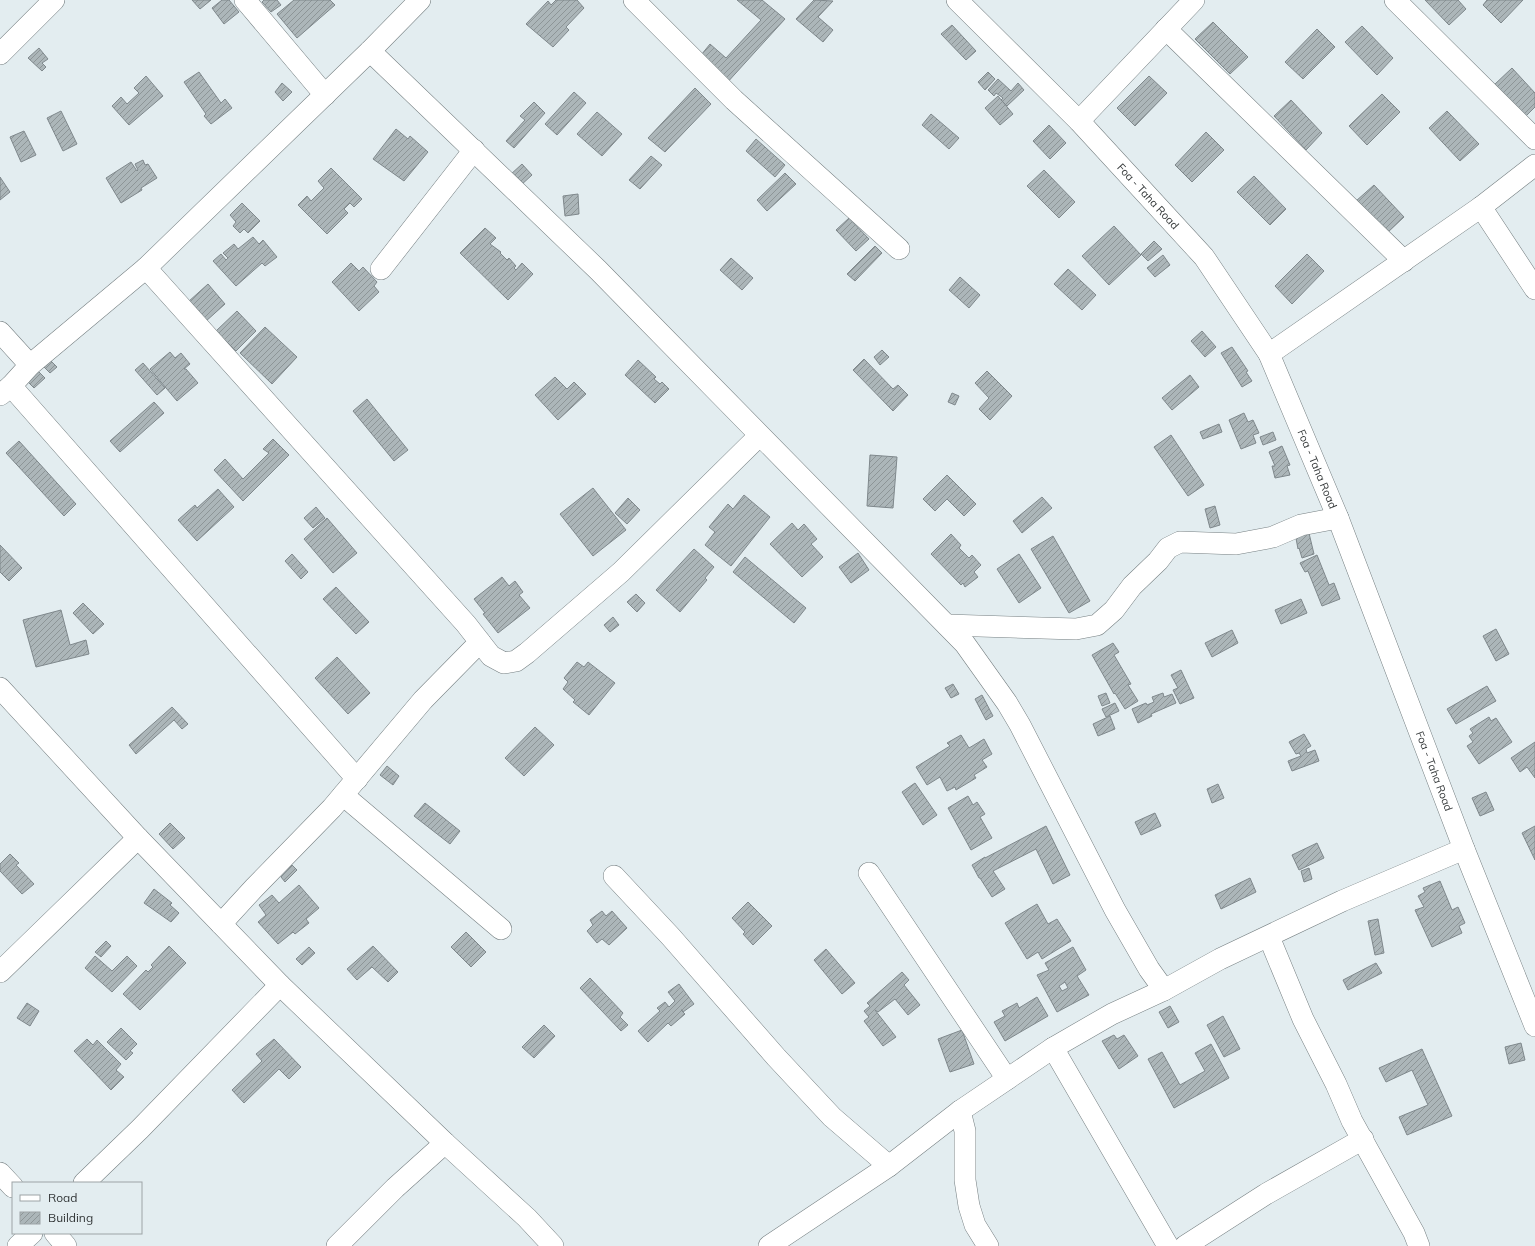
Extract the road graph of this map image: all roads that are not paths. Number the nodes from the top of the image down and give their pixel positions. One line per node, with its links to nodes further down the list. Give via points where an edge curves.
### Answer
1 (54, 0): 10 (street)
2 (245, 0): 11 (street)
3 (420, 0): 9 (street)
4 (634, 0): 17 (street, via 734,100)
5 (957, 0): 12 (street, Foa - Taha Road)
6 (1194, 0): 8 (street)
7 (1395, 0): 13 (street)
8 (1166, 29): 12 (street); 18 (street)
9 (370, 51): 11 (street); 14 (street)
10 (0, 54)
11 (326, 95): 19 (street)
12 (1079, 122): 23 (street, Foa - Taha Road, via 1204,257)
13 (1535, 139)
14 (474, 150): 20 (street); 26 (street, via 598,270)
15 (1535, 166): 16 (street)
16 (1481, 207): 18 (street); 21 (street)
17 (899, 249)
18 (1404, 261): 23 (street)
19 (146, 268): 24 (street); 29 (street)
20 (380, 269)
21 (1535, 289)
22 (0, 332): 24 (street)
23 (1269, 354): 27 (street, Foa - Taha Road)
24 (30, 365): 25 (street)
25 (5, 390): 31 (street)
26 (759, 436): 28 (street); 29 (street, via 621,572 527,653 516,661 504,663 491,656)
27 (1338, 518): 28 (street, via 1301,525 1273,537 1236,544 1180,542 1168,548 1132,586 1114,610 1097,625 1076,629); 34 (street, Foa - Taha Road)
28 (947, 625): 42 (street, via 965,644 1007,703 1115,910)
29 (480, 642): 31 (street, via 424,700)
30 (0, 688): 33 (street)
31 (357, 779): 32 (street)
32 (343, 795): 37 (street); 38 (street)
33 (138, 838): 37 (street); 40 (street)
34 (1464, 849): 39 (street, via 1342,901); 43 (street, Foa - Taha Road)
35 (869, 873): 45 (street)
36 (614, 876): 49 (street, via 671,937 776,1058 832,1117)
37 (221, 924): 41 (street)
38 (501, 930)
39 (1269, 937): 42 (street, via 1220,959); 47 (street, via 1303,1019)
40 (0, 972)
41 (280, 985): 48 (street); 51 (street)
42 (1164, 990): 44 (street, via 1112,1014)
43 (1534, 1022)
44 (1053, 1048): 45 (street); 61 (street)
45 (1007, 1079): 46 (street)
46 (960, 1111): 49 (street); 60 (street, via 965,1131 965,1180 969,1206 975,1225)
47 (1363, 1139): 62 (street, via 1266,1194); 63 (street)
48 (445, 1143): 57 (street); 58 (street, via 527,1218)
49 (889, 1166): 59 (street)
50 (0, 1173): 52 (street)
51 (85, 1182)
52 (12, 1186)
53 (31, 1234): 55 (street)
54 (55, 1234): 56 (street)
55 (18, 1246)
56 (66, 1246)
57 (337, 1246)
58 (553, 1246)
59 (769, 1246)
60 (988, 1246)
61 (1168, 1246)
62 (1185, 1246)
63 (1419, 1246)

